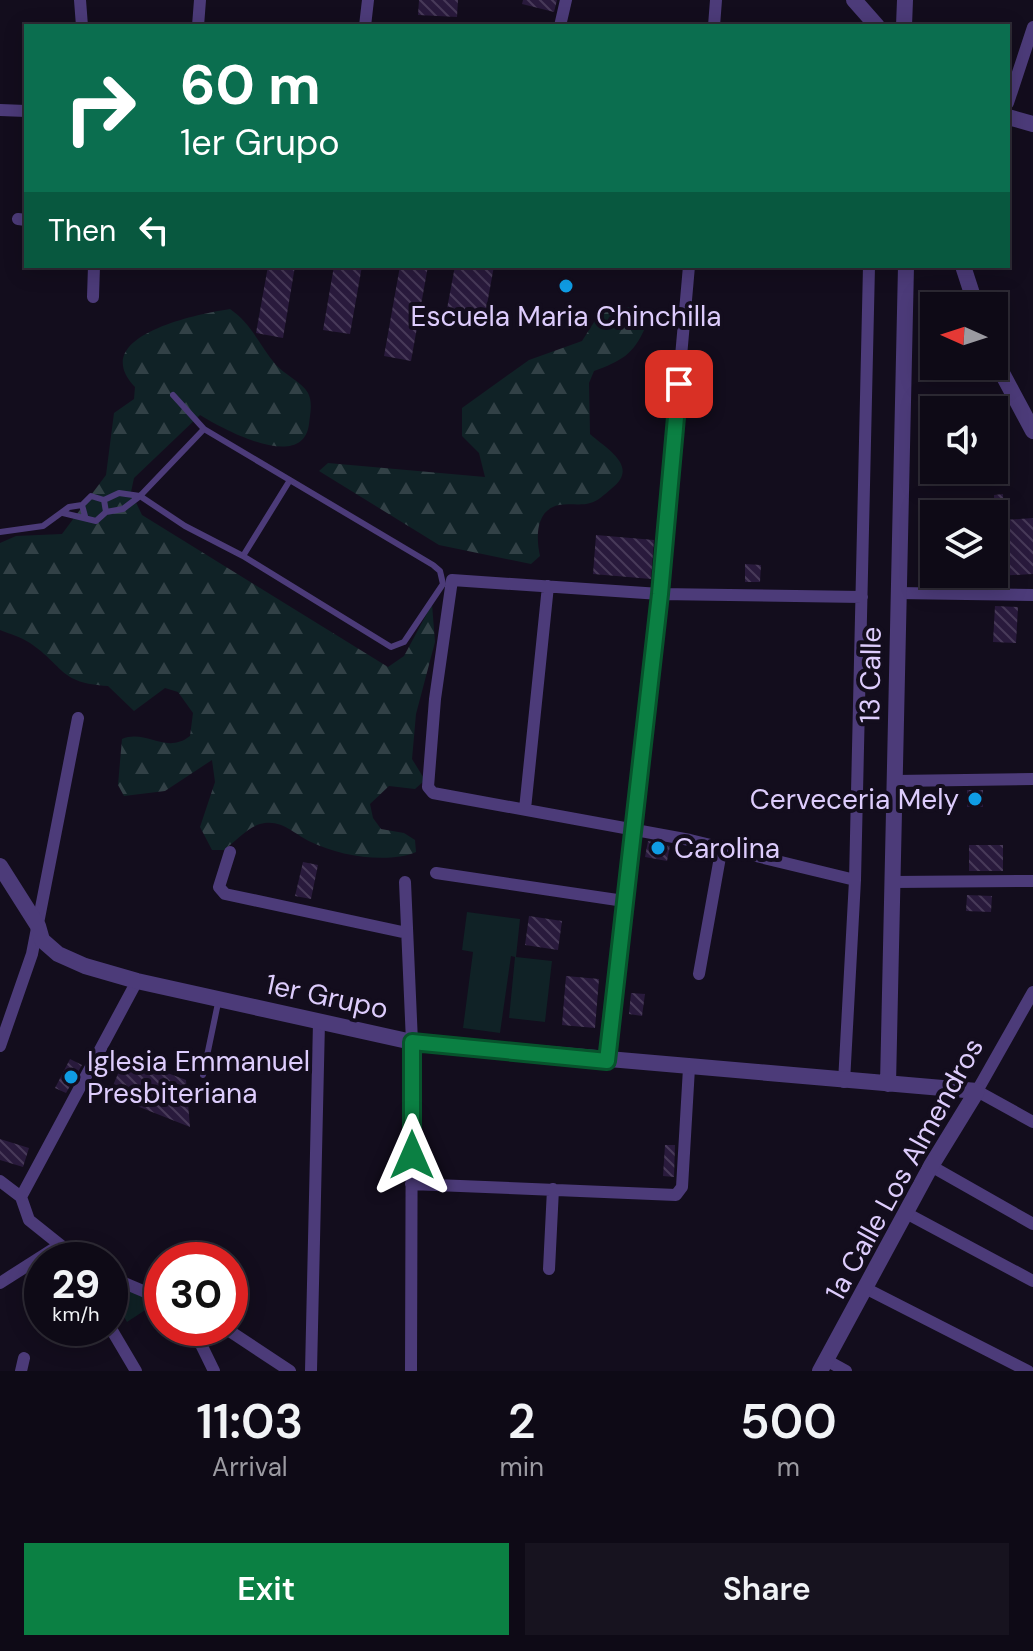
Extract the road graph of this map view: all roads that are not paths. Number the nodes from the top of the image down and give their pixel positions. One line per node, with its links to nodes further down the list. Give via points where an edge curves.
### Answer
1 (80, 0): 8 (street)
2 (200, 0): 9 (street)
3 (368, 0): 10 (street)
4 (566, 0): 11 (street)
5 (716, 0): 12 (street)
6 (854, 0): 13 (street)
7 (905, 0): 14 (street)
8 (82, 24)
9 (198, 24)
10 (365, 24)
11 (560, 24)
12 (714, 24)
13 (874, 24)
14 (904, 24)
15 (1033, 27): 16 (street)
16 (1010, 97)
17 (0, 110): 18 (street)
18 (24, 111)
19 (1010, 118): 20 (street)
20 (1033, 124)
21 (94, 268): 27 (street)
22 (689, 268): 43 (street)
23 (869, 268): 45 (street)
24 (906, 268): 42 (street, 13 Calle)
25 (964, 268): 26 (street)
26 (971, 292)
27 (93, 297)
28 (1006, 380): 31 (street)
29 (173, 395): 30 (lane)
30 (204, 429): 32 (lane); 33 (lane)
31 (1033, 431)
32 (290, 480): 40 (lane); 40 (lane, via 433,565 443,584 404,642 391,647)
33 (140, 496): 34 (lane, via 119,493); 36 (lane, via 123,509); 40 (lane)
34 (104, 500): 35 (lane, via 91,496); 36 (lane)
35 (82, 505): 37 (lane); 38 (lane)
36 (106, 512): 38 (lane, via 96,521)
37 (63, 513): 38 (lane); 39 (lane, via 43,526)
38 (85, 516)
39 (0, 532)
40 (243, 556)
41 (548, 586): 43 (street); 49 (street); 49 (street, via 457,579 450,583 435,699 428,787 433,793)
42 (897, 593): 44 (street); 48 (street, 13 Calle)
43 (660, 594): 45 (street); 50 (street)
44 (1033, 595)
45 (862, 597): 55 (street)
46 (78, 718): 60 (street)
47 (1033, 779): 48 (street)
48 (895, 781): 58 (street, 13 Calle)
49 (525, 809): 50 (street)
50 (632, 828): 51 (street); 59 (street)
51 (722, 846): 55 (street); 62 (street)
52 (230, 852): 61 (street, via 219,887 225,894)
53 (0, 866): 60 (street, 1er Grupo)
54 (436, 873): 59 (street)
55 (855, 880): 73 (street)
56 (1033, 881): 58 (street)
57 (405, 882): 61 (street)
58 (893, 882): 74 (street, 13 Calle)
59 (624, 901): 70 (street)
60 (38, 926): 63 (street, 1er Grupo, via 42,940 58,954); 69 (street)
61 (407, 933): 68 (street)
62 (699, 974)
63 (137, 981): 65 (street, 1er Grupo); 81 (street)
64 (1033, 992): 66 (street, 1a Calle Los Almendros)
65 (219, 999): 67 (street, 1er Grupo); 72 (lane)
66 (1027, 1016): 75 (street, 1a Calle Los Almendros)
67 (319, 1022): 68 (street, 1er Grupo); 97 (street)
68 (412, 1042): 70 (street, 1er Grupo); 79 (street)
69 (0, 1046)
70 (607, 1061): 71 (street, 1er Grupo)
71 (689, 1068): 73 (street, 1er Grupo); 80 (street, via 680,1192)
72 (203, 1075)
73 (844, 1082): 74 (street, 1er Grupo)
74 (888, 1084): 75 (street, 1er Grupo)
75 (977, 1091): 76 (street); 77 (street, 1a Calle Los Almendros)
76 (1033, 1122)
77 (931, 1166): 82 (street, 1a Calle Los Almendros); 83 (street)
78 (0, 1181): 81 (street)
79 (411, 1184): 80 (street); 98 (street)
80 (553, 1189): 86 (street)
81 (20, 1200): 84 (street, via 29,1220)
82 (906, 1213): 87 (street); 89 (street, 1a Calle Los Almendros)
83 (1033, 1224)
84 (54, 1242)
85 (24, 1268): 88 (street)
86 (549, 1269)
87 (1033, 1281)
88 (0, 1283)
89 (865, 1288): 93 (street, 1a Calle Los Almendros); 100 (street)
90 (248, 1343): 96 (street)
91 (121, 1346): 94 (street)
92 (202, 1346): 95 (street)
93 (823, 1366): 99 (street)
94 (136, 1371)
95 (214, 1371)
96 (290, 1371)
97 (311, 1371)
98 (411, 1371)
99 (846, 1371)
100 (1028, 1371)

